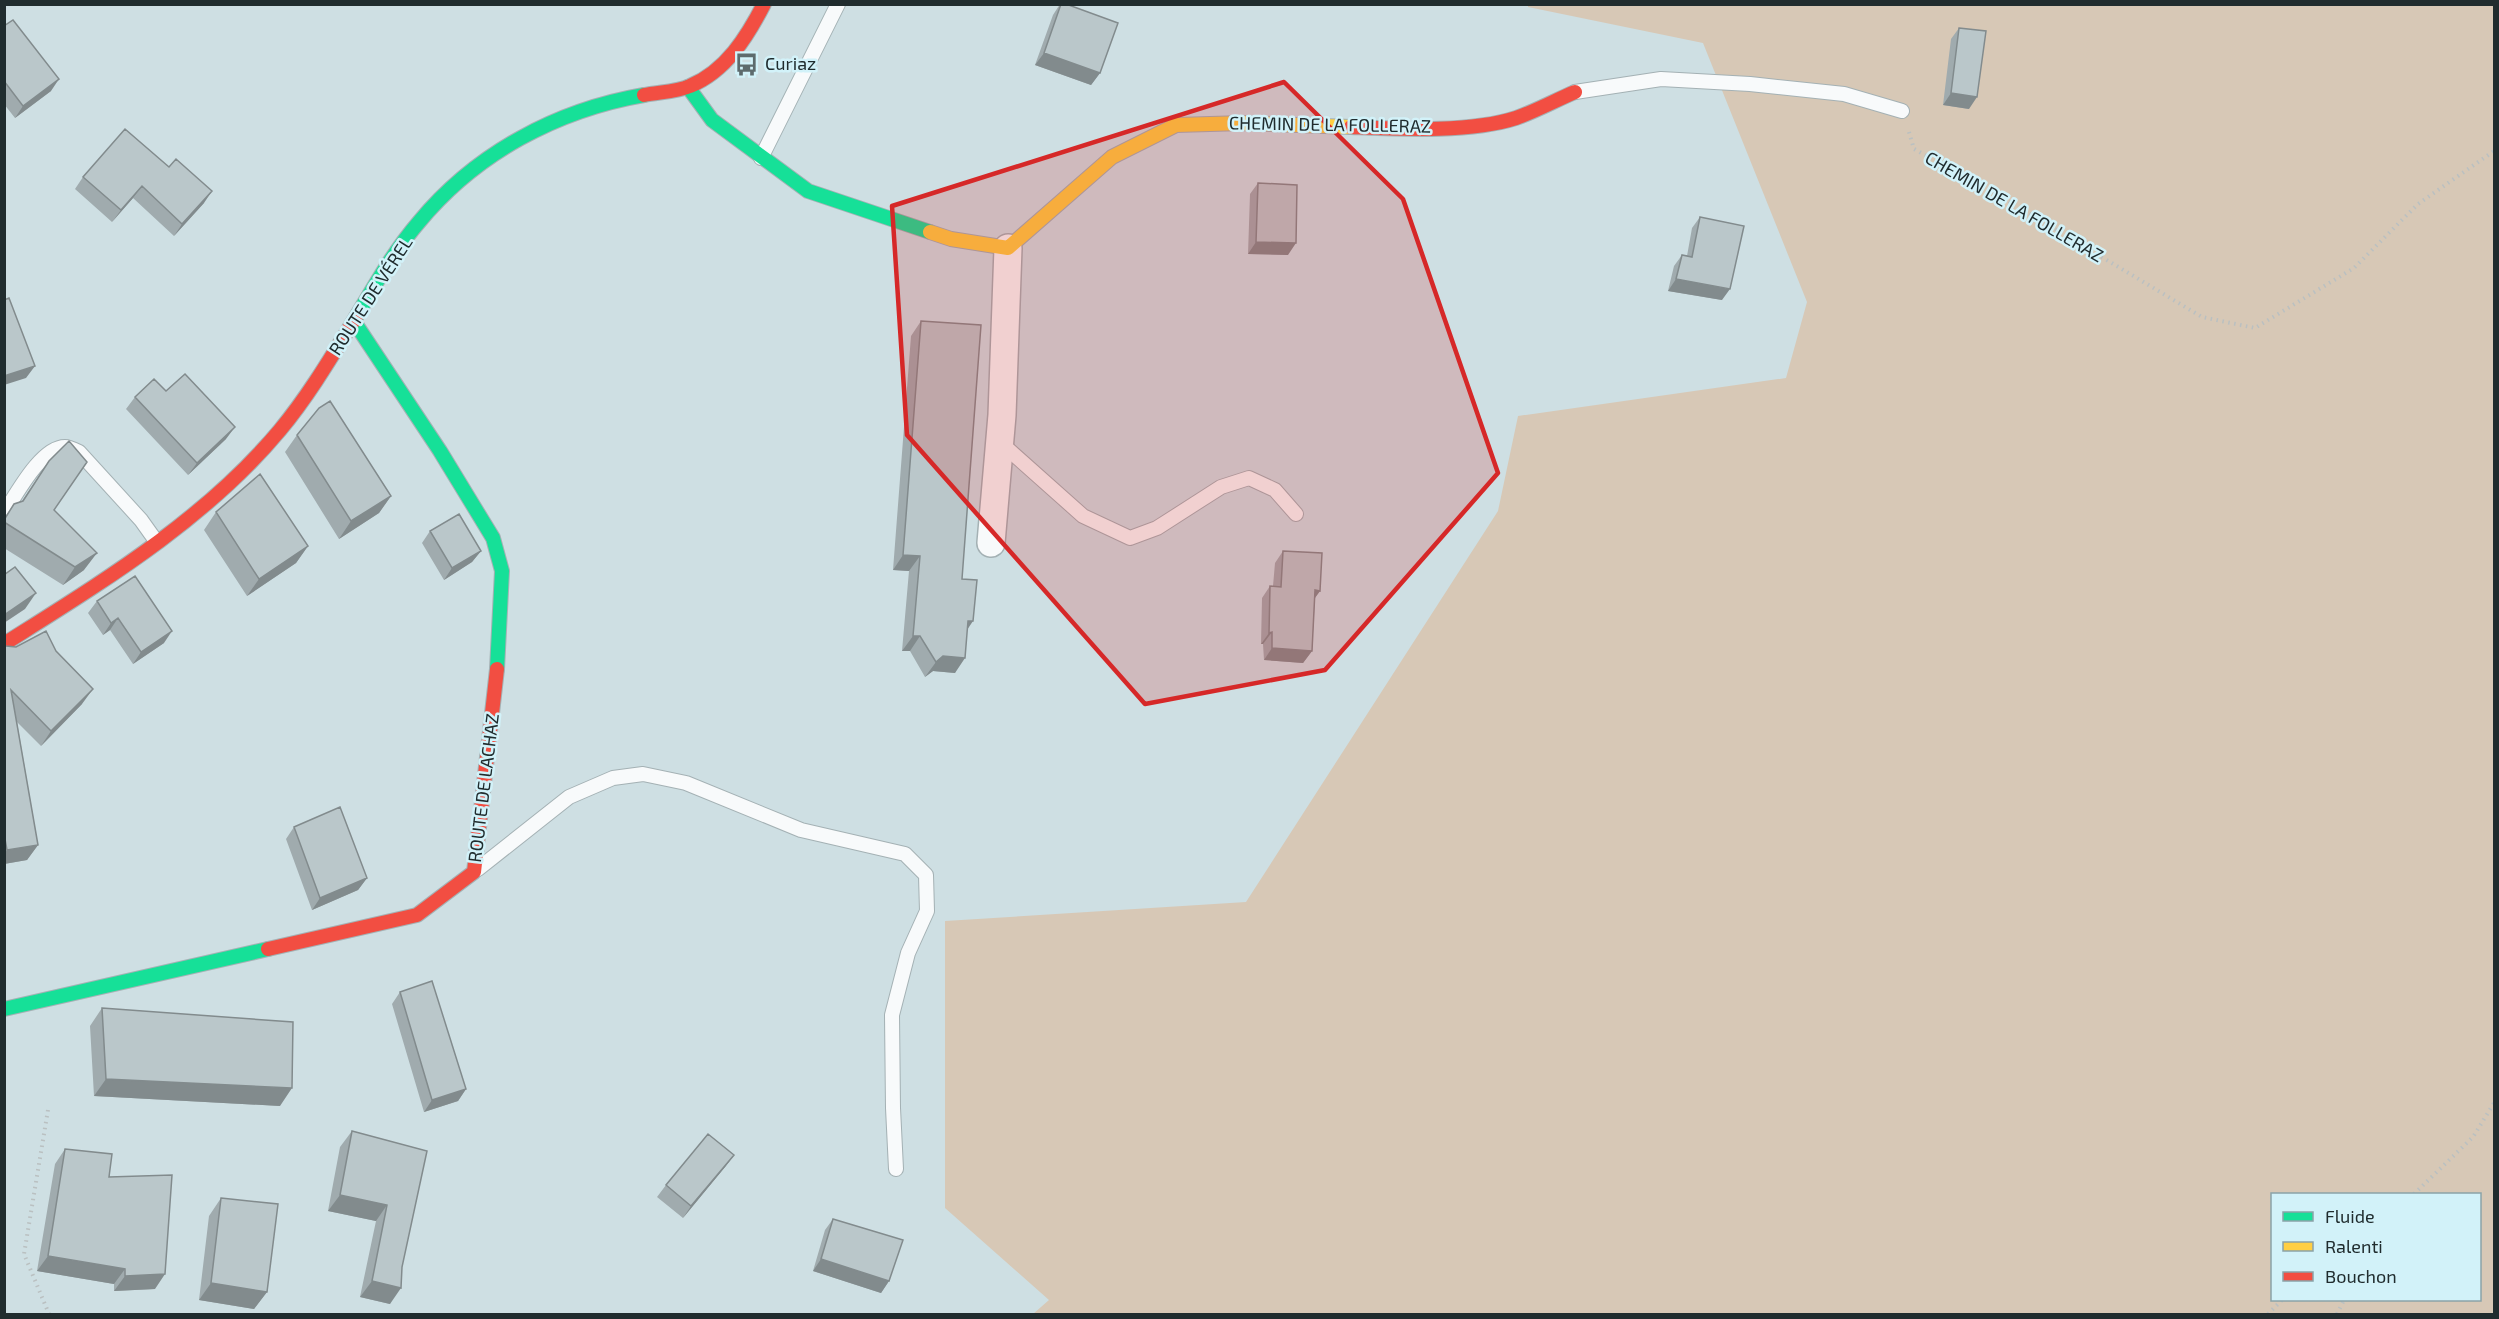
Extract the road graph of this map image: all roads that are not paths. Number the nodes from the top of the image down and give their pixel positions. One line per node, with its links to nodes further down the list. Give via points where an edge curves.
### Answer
1 (764, 4): 3 (street, ROUTE DE VÉREL, via 746,39 729,60)
2 (838, 4): 6 (lane)
3 (688, 87): 6 (street, via 712,120); 8 (street, ROUTE DE VÉREL, via 592,106 558,118 495,152 463,175 402,244)
4 (1575, 93): 5 (lane, CHEMIN DE LA FOLLERAZ, via 1661,79 1844,94); 7 (street, CHEMIN DE LA FOLLERAZ, via 1515,118 1476,125 1399,129 1244,123 1176,125 1112,157)
5 (1902, 111)
6 (761, 158): 7 (street, via 808,190 951,239)
7 (1008, 248): 9 (street)
8 (354, 323): 12 (street, ROUTE DE VÉREL, via 278,433 219,494); 15 (street, ROUTE DE LACHAZ, via 493,538 502,571 496,688)
9 (1000, 442): 11 (lane, via 1083,516 1130,538 1157,528 1221,487 1249,478 1275,490); 13 (street)
10 (4, 513): 12 (lane, via 32,471 53,451 65,447 79,452)
11 (1296, 514)
12 (156, 541): 14 (street, ROUTE DE VÉREL)
13 (991, 543)
14 (4, 644)
15 (474, 873): 16 (street, ROUTE DE LACHAZ, via 417,915); 17 (lane, via 569,797 614,778 643,774 686,783 801,830 905,854 926,875 927,911 908,953 892,1015)
16 (4, 1009)
17 (896, 1169)

